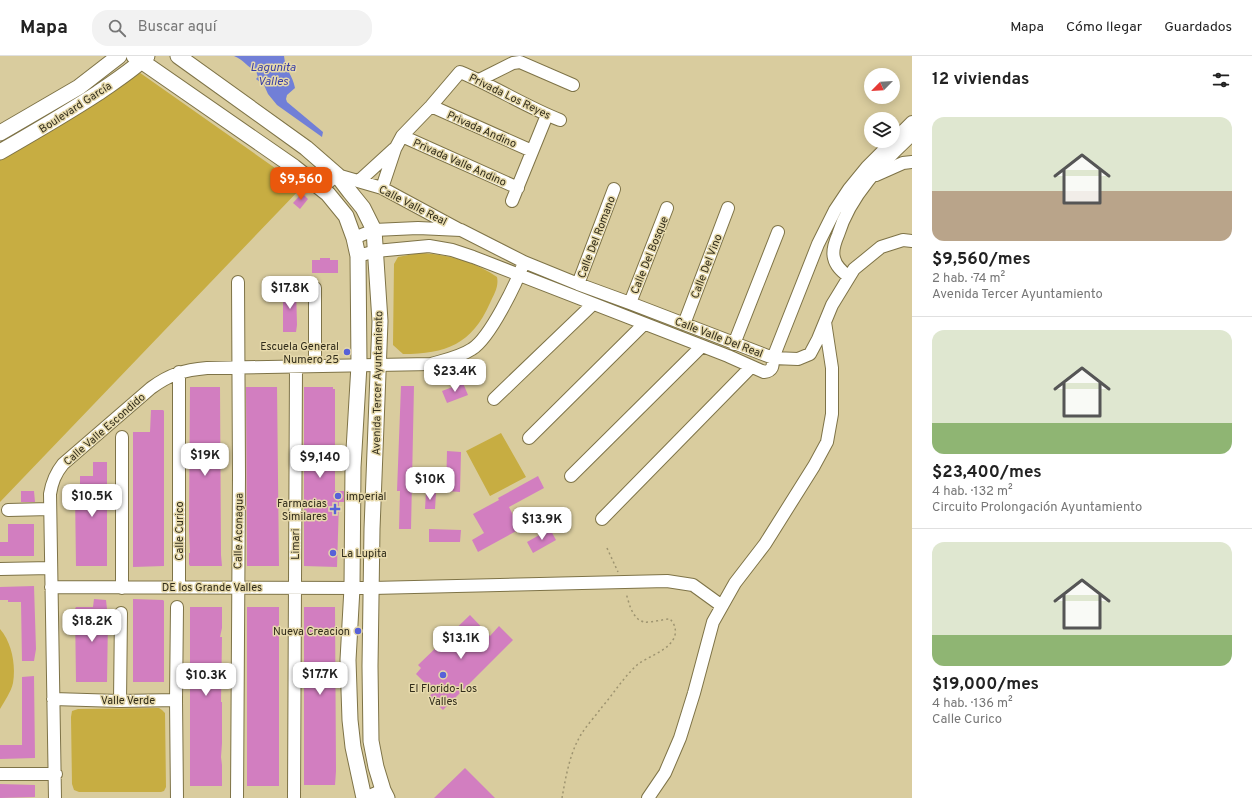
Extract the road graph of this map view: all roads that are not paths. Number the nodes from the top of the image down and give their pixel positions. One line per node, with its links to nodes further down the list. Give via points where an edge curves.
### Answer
1 (119, 56): 11 (main road, Boulevard García, via 79,86)
2 (178, 56): 18 (main road, Avenida Tercer Ayuntamiento, via 306,148)
3 (141, 58): 16 (main road, Boulevard García, via 78,106); 21 (main road, Avenida Tercer Ayuntamiento)
4 (460, 72): 5 (street, Privada Los Reyes); 7 (street, Privada Valle Andino)
5 (479, 80): 6 (street, via 520,62); 8 (street, Privada Los Reyes)
6 (573, 84)
7 (431, 106): 13 (street, Privada Valle Andino); 15 (street, Privada Andino)
8 (547, 115): 9 (street, Privada Los Reyes); 15 (street, Privada Valle Andino)
9 (560, 120)
10 (912, 122): 48 (street, via 867,167 835,210 818,244)
11 (0, 133)
12 (912, 135): 19 (street)
13 (402, 136): 14 (street, Privada Valle Andino); 23 (street, Privada Valle Andino)
14 (395, 149): 20 (street, Privada Valle Andino); 22 (street, Privada Valle Andino)
15 (532, 151): 23 (street, Privada Valle Andino)
16 (0, 152)
17 (912, 162): 19 (street, via 903,163)
18 (337, 175): 20 (street, Calle Valle Real); 21 (street); 28 (main road, Avenida Tercer Ayuntamiento, via 363,208)
19 (873, 176): 37 (street, via 842,222 834,245 834,258 838,268)
20 (359, 181): 22 (street, Calle Valle Real)
21 (321, 188): 31 (main road, Avenida Tercer Ayuntamiento, via 346,216)
22 (382, 188): 29 (street, Calle Valle Real)
23 (518, 188): 25 (street, Privada Valle Andino)
24 (614, 190): 39 (street, Calle Del Romano)
25 (512, 202)
26 (668, 208): 41 (street, Calle Del Bosque)
27 (728, 208): 45 (street, Calle Del Vino)
28 (374, 230): 29 (street, Calle Valle Del Real); 31 (street, Calle Valle Del Real); 33 (main road, Avenida Tercer Ayuntamiento)
29 (461, 230): 35 (street, Calle Valle Del Real)
30 (778, 232): 46 (street)
31 (354, 238): 34 (main road, Avenida Tercer Ayuntamiento)
32 (912, 241): 37 (street, via 903,240 881,247 854,269)
33 (376, 251): 34 (street, Calle Valle Del Real); 36 (street, Calle Valle Del Real, via 429,246 452,250); 50 (main road, Avenida Tercer Ayuntamiento, via 380,321)
34 (358, 256): 49 (main road, Avenida Tercer Ayuntamiento)
35 (524, 262): 36 (street, Calle Valle Escondido); 39 (street, Calle Valle Del Real)
36 (520, 275): 42 (street, Calle Valle Del Real); 50 (street, Calle Valle Escondido, via 488,332 474,349 431,364)
37 (849, 277): 43 (street)
38 (238, 282): 53 (street, Calle Aconagua)
39 (578, 284): 41 (street, Calle Valle Del Real)
40 (315, 288): 51 (street)
41 (630, 303): 45 (street, Calle Valle Del Real)
42 (593, 304): 44 (street, Calle Valle Del Real); 56 (street)
43 (825, 322): 48 (street, via 810,354 798,359); 72 (street, via 832,368 832,414 827,442 765,544 735,583)
44 (644, 324): 47 (street, Calle Valle Del Real); 58 (street)
45 (684, 324): 46 (street, Calle Valle Del Real)
46 (734, 344): 48 (street, Calle Valle Del Real)
47 (702, 346): 52 (street, Calle Valle Del Real); 59 (street)
48 (773, 358): 52 (street, Calle Valle Del Real, via 772,369 768,371 764,372)
49 (358, 365): 50 (street, Calle Valle Escondido); 51 (street, Calle Valle Escondido); 70 (main road, Avenida Tercer Ayuntamiento, via 353,467)
50 (379, 365): 71 (main road, Avenida Tercer Ayuntamiento)
51 (315, 366): 54 (street, Calle Valle Escondido)
52 (751, 366): 62 (street)
53 (238, 367): 54 (street, Calle Valle Escondido); 55 (street, Calle Valle Escondido); 66 (street, Calle Aconagua)
54 (296, 367): 67 (street, Limari)
55 (179, 372): 60 (street, Calle Valle Escondido, via 151,388 63,464 52,482); 65 (street, Calle Curico)
56 (494, 399)
57 (122, 437): 69 (street)
58 (529, 438)
59 (571, 476)
60 (50, 509): 61 (street); 63 (street, Calle Valle Escondido)
61 (8, 510)
62 (602, 519)
63 (51, 568): 64 (street); 68 (street, Calle Valle Escondido)
64 (0, 569)
65 (179, 587): 66 (street, DE los Grande Valles); 69 (street, DE los Grande Valles)
66 (237, 587): 67 (street, DE los Grande Valles); 83 (street, Calle Aconagua)
67 (295, 587): 70 (street, DE los Grande Valles); 84 (street, Limari)
68 (52, 588): 69 (street, DE los Grande Valles); 75 (street, Calle Valle Escondido)
69 (122, 588)
70 (352, 588): 71 (street, DE los Grande Valles); 85 (main road, Avenida Tercer Ayuntamiento, via 348,660 350,720 352,747)
71 (372, 588): 72 (street, DE los Grande Valles, via 667,580 693,585); 80 (main road, Avenida Tercer Ayuntamiento, via 372,741 376,767)
72 (722, 606): 86 (street, via 713,622 680,738 665,773)
73 (177, 607): 76 (street)
74 (122, 613): 77 (street)
75 (53, 699): 77 (street, Valle Verde); 79 (street, Calle Valle Escondido)
76 (176, 700): 77 (street, Valle Verde); 82 (street)
77 (120, 701)
78 (0, 774): 79 (street)
79 (56, 774): 81 (street, Calle Valle Escondido)
80 (385, 794): 85 (street)
81 (55, 798)
82 (177, 798)
83 (237, 798)
84 (294, 798)
85 (364, 798)
86 (648, 798)

